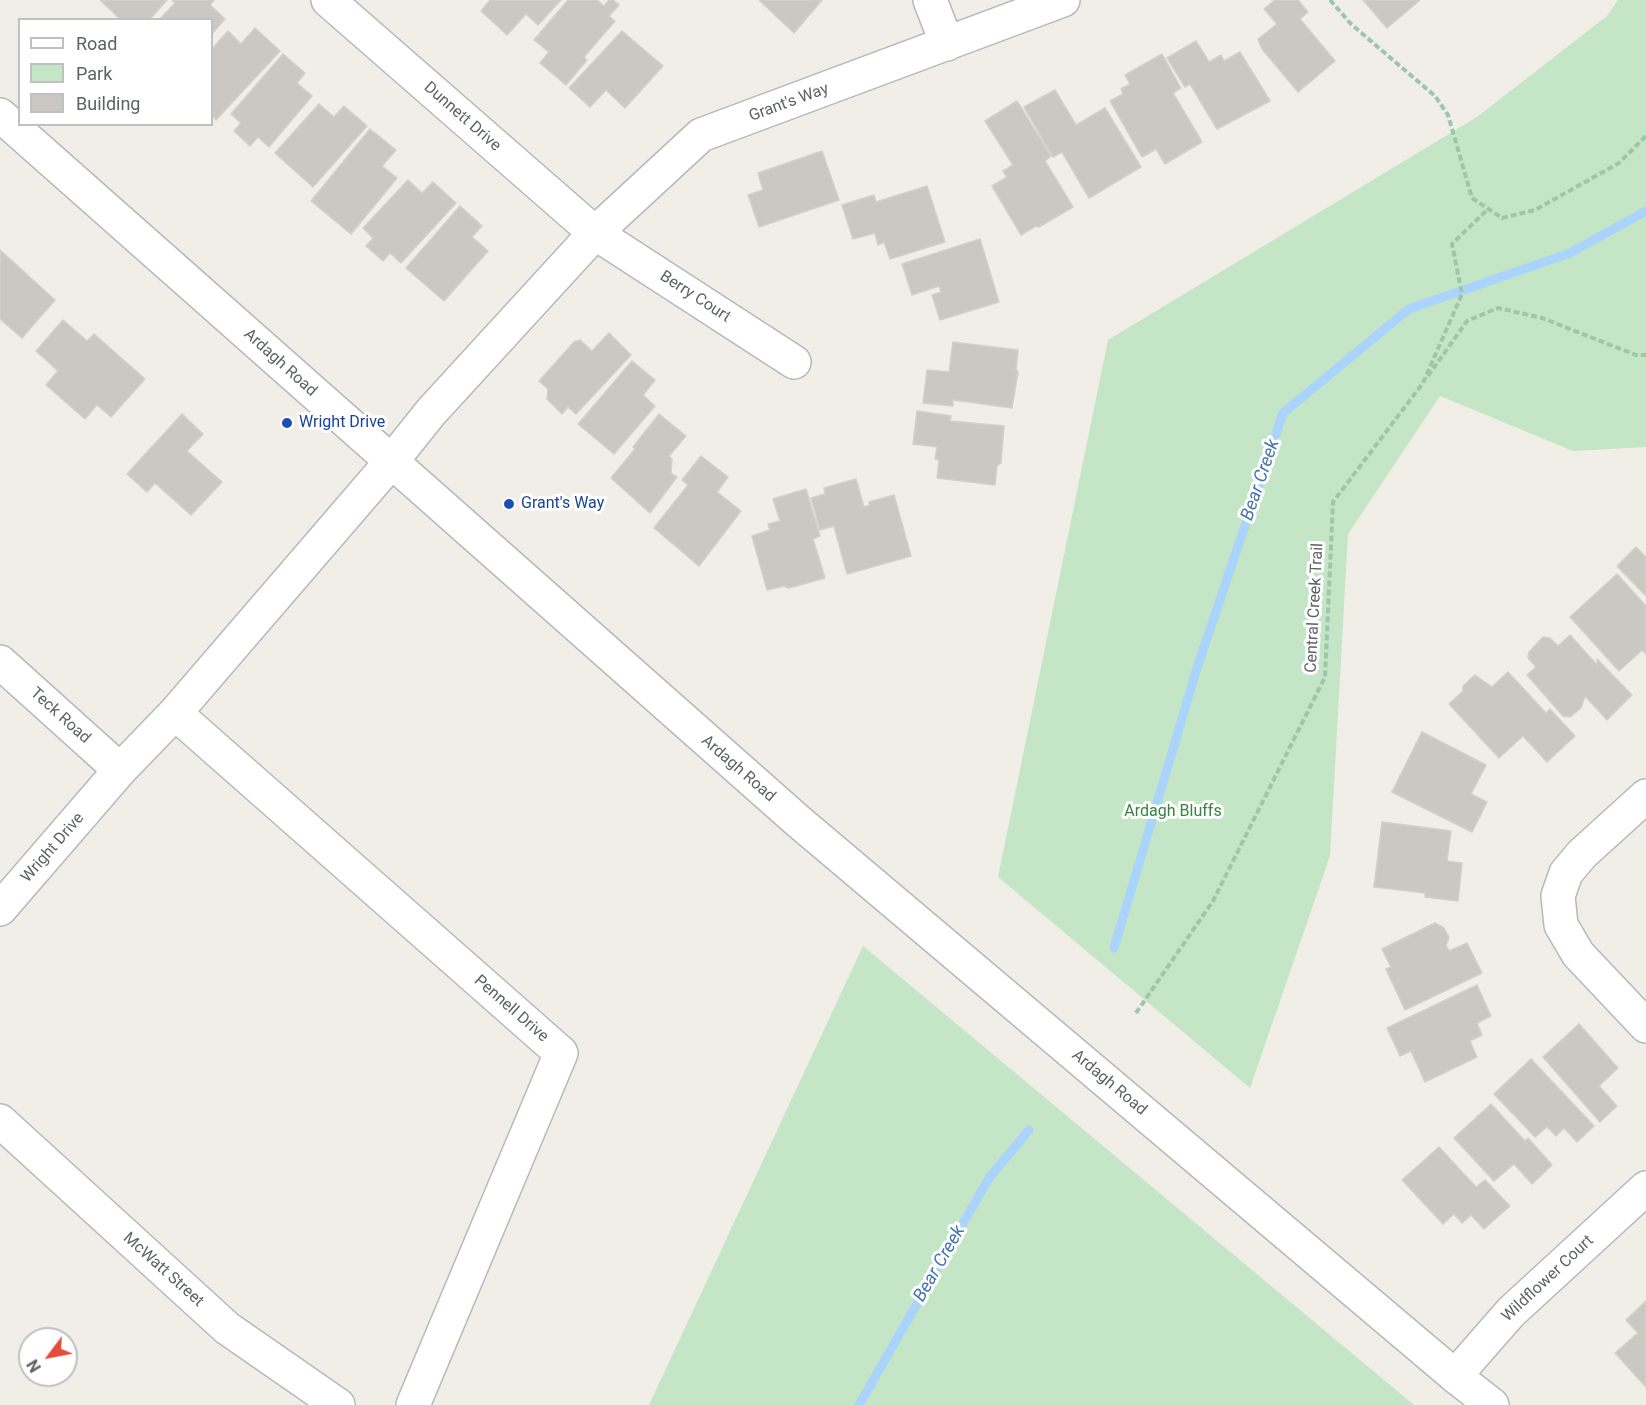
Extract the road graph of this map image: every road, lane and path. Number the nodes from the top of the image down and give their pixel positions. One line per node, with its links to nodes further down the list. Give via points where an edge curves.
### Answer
1 (328, 0): 9 (street, Dunnett Drive)
2 (930, 0): 5 (street)
3 (1063, 0): 5 (street, Grant's Way)
4 (1330, 0): 8 (path, via 1351,24 1435,96 1448,115 1472,198)
5 (947, 44): 9 (street, Grant's Way, via 701,135)
6 (0, 115): 13 (street, Ardagh Road)
7 (1646, 136): 8 (path, via 1619,163 1535,210 1502,218)
8 (1488, 209): 12 (path, Central Creek Trail, via 1452,244 1462,294)
9 (595, 233): 11 (street, Berry Court); 13 (street, Grant's Way, via 431,412)
10 (1646, 355): 12 (path, via 1636,355 1542,318 1498,308 1467,321)
11 (794, 363)
12 (1423, 383): 19 (path, Central Creek Trail, via 1333,502 1325,677 1213,901)
13 (391, 462): 15 (street, Wright Drive); 23 (street, Ardagh Road, via 798,821)
14 (0, 663): 16 (street, Teck Road)
15 (175, 713): 16 (street, Wright Drive); 25 (street, Pennell Drive, via 561,1053)
16 (120, 770): 18 (street, Wright Drive)
17 (1646, 796): 20 (street, via 1582,854 1566,873 1558,896 1561,925 1578,954)
18 (0, 909)
19 (1136, 1012)
20 (1646, 1026)
21 (0, 1121): 24 (street, McWatt Street, via 227,1328)
22 (1646, 1188): 23 (street, Wildflower Court, via 1511,1312)
23 (1455, 1376): 26 (street, Ardagh Road)
24 (338, 1405)
25 (413, 1405)
26 (1492, 1405)

